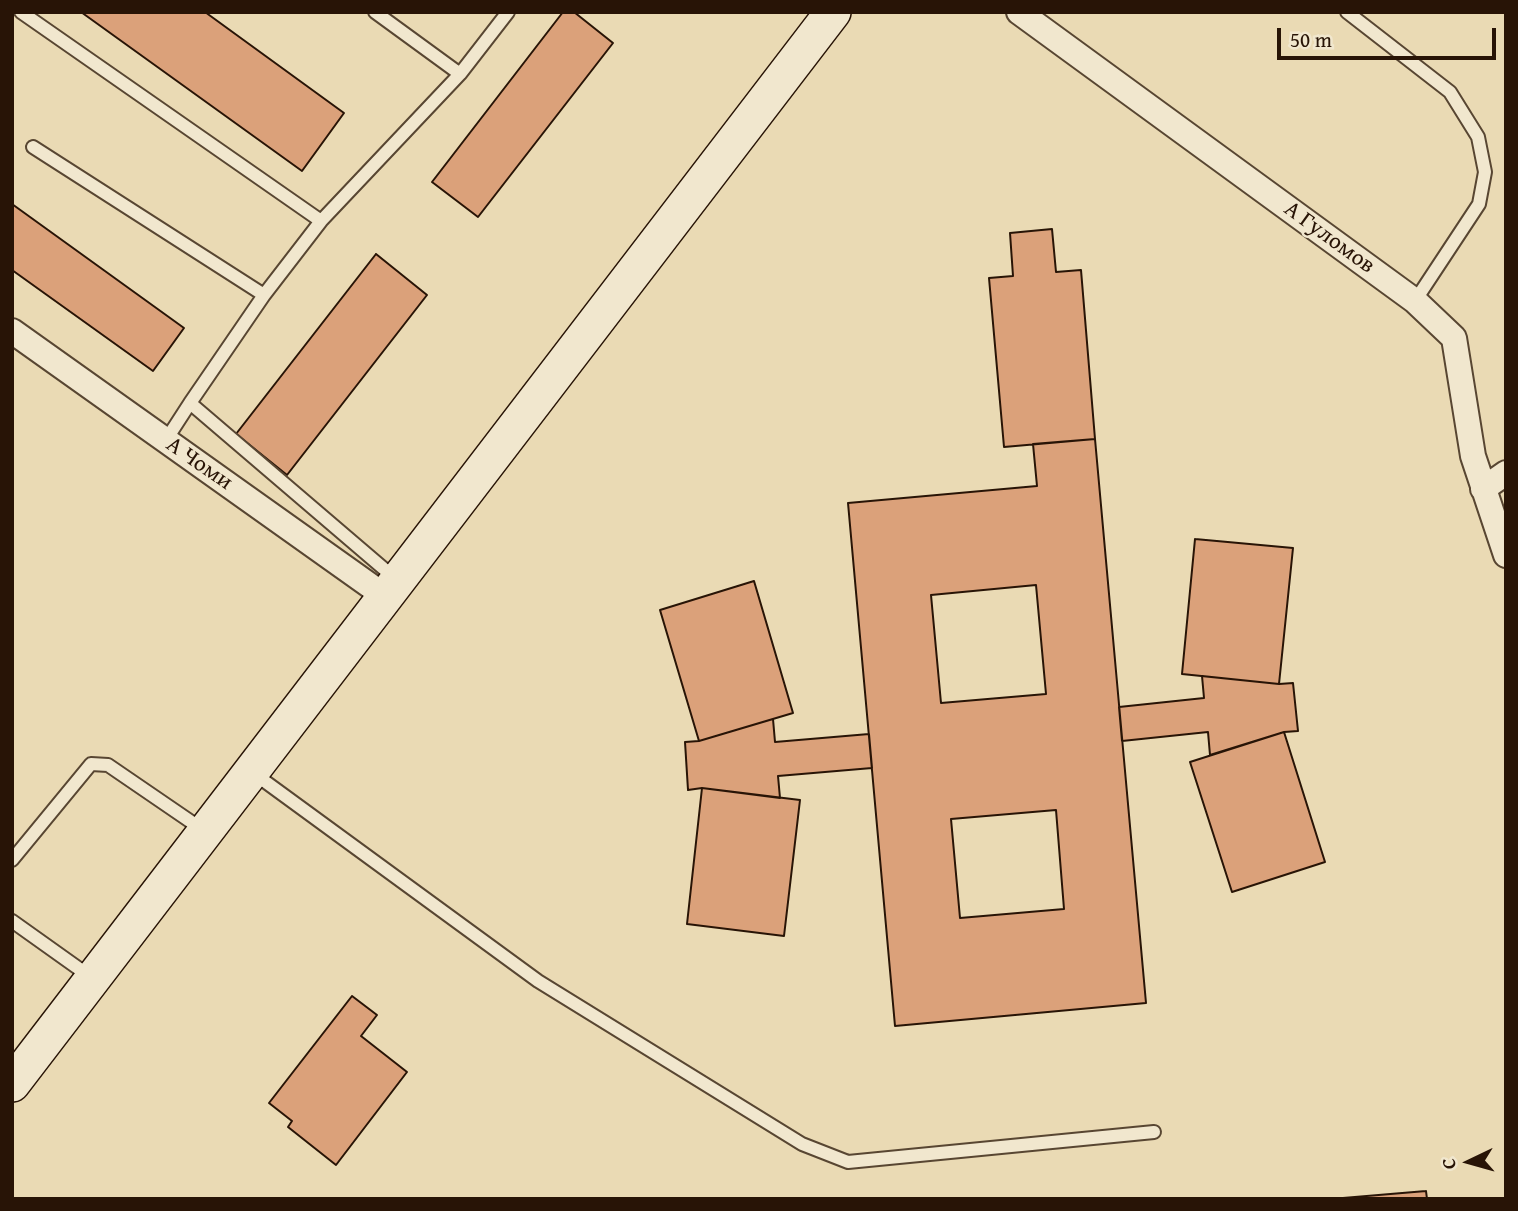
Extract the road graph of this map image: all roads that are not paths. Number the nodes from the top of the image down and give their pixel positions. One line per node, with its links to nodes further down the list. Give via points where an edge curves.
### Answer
1 (21, 12): 9 (lane)
2 (375, 12): 7 (lane)
3 (508, 12): 7 (lane)
4 (1019, 12): 11 (street, А Гуломов)
5 (1347, 12): 11 (lane, via 1450,92 1478,137 1485,172 1479,204)
6 (824, 18): 18 (street)
7 (460, 74): 9 (lane)
8 (33, 147): 10 (lane)
9 (321, 221): 10 (lane)
10 (264, 295): 13 (lane)
11 (1415, 301): 16 (street, А Гуломов, via 1454,338 1473,456)
12 (12, 331): 14 (street, А Чоми)
13 (190, 403): 14 (lane); 18 (lane)
14 (166, 440): 18 (street, А Чоми)
15 (1506, 473): 16 (street)
16 (1483, 489): 17 (street, А Гуломов)
17 (1506, 555)
18 (392, 589): 19 (street)
19 (252, 771): 20 (street); 25 (lane, via 538,981 802,1144 848,1162)
20 (206, 832): 21 (lane, via 108,765 91,764); 23 (street)
21 (12, 860)
22 (12, 921): 23 (lane)
23 (93, 979): 24 (street)
24 (12, 1084)
25 (1154, 1132)

